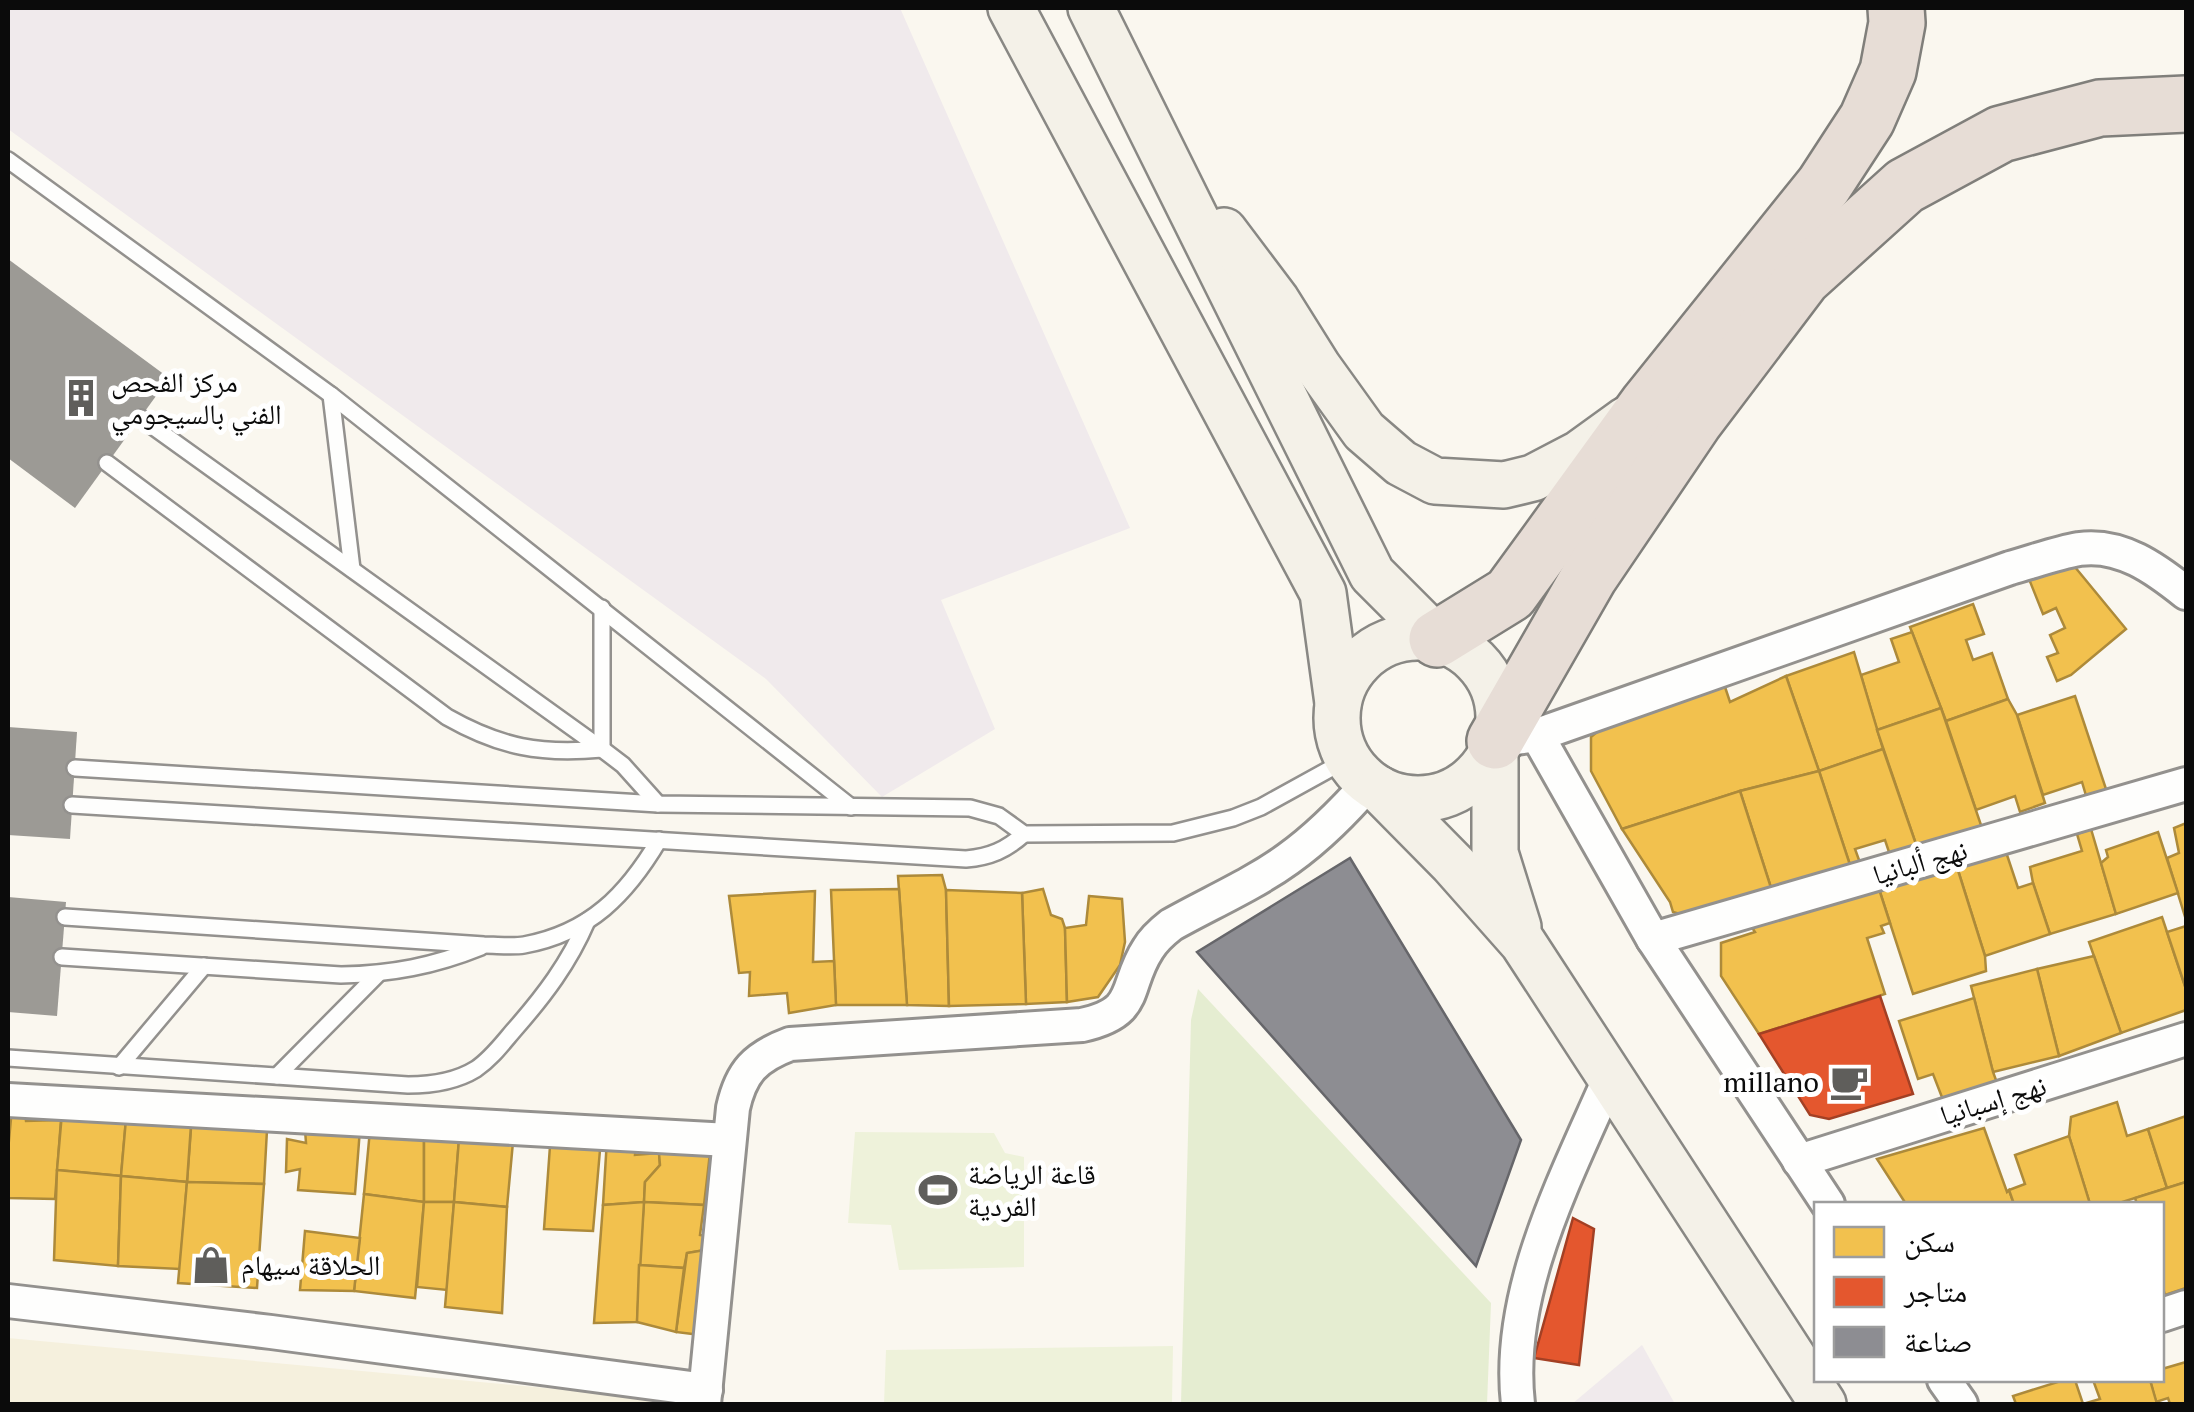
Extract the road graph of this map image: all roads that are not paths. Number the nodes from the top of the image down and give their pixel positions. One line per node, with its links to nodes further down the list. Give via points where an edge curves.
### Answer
1 (1011, 8): 15 (main road, via 1323,593)
2 (1090, 8): 5 (main road)
3 (1896, 8): 8 (highway, via 1888,71 1867,118 1824,185)
4 (2186, 104): 16 (highway, via 2100,108 2001,134 1905,186 1802,278 1589,578)
5 (1159, 146): 8 (main road, via 1276,300 1364,431 1401,464 1435,480 1504,485 1533,478); 14 (main road, via 1372,574)
6 (8, 160): 7 (lane)
7 (331, 395): 11 (lane); 13 (lane)
8 (1648, 404): 14 (highway, via 1510,594)
9 (141, 418): 11 (lane)
10 (107, 463): 17 (lane, via 446,716 538,751)
11 (352, 570): 17 (lane)
12 (2186, 593): 16 (street, via 2154,568 2113,550 2081,548)
13 (602, 608): 17 (lane); 24 (lane)
14 (1437, 638): 15 (main road, via 1411,637 1374,650 1346,679); 16 (main road, via 1481,666 1498,715)
15 (1338, 703): 19 (main road, via 1340,742)
16 (1516, 738): 19 (main road, via 1449,792 1402,798); 30 (street); 31 (main road, via 1495,853)
17 (602, 749): 22 (lane)
18 (75, 768): 21 (lane)
19 (1366, 777): 26 (lane, via 1203,827); 31 (main road); 42 (street, via 1290,858 1159,935 1129,996 1100,1021 790,1044 751,1066 738,1085)
20 (2186, 784): 30 (street, نهج ألبانيا)
21 (568, 799): 22 (lane); 25 (lane)
22 (658, 804): 24 (lane)
23 (72, 806): 25 (lane)
24 (851, 806): 26 (lane, via 970,808 999,816)
25 (566, 834): 27 (lane)
26 (1024, 834): 27 (lane, via 998,853 966,859)
27 (658, 840): 29 (lane, via 617,899)
28 (65, 917): 32 (lane)
29 (587, 921): 32 (lane, via 522,946); 39 (lane, via 550,988 474,1070 432,1084)
30 (1653, 940): 43 (street)
31 (1522, 943): 40 (main road)
32 (484, 945): 35 (lane)
33 (62, 957): 34 (lane)
34 (204, 966): 35 (lane); 38 (lane)
35 (378, 974): 39 (lane)
36 (2186, 1040): 43 (street, نهج إسبانيا)
37 (8, 1058): 38 (lane)
38 (119, 1066): 39 (lane)
39 (278, 1076)
40 (1610, 1077): 47 (street, via 1548,1223 1526,1294 1517,1339); 48 (main road)
41 (8, 1100): 42 (street)
42 (729, 1140): 46 (street)
43 (1800, 1161): 44 (street)
44 (1827, 1202)
45 (8, 1301): 46 (street, via 272,1332)
46 (705, 1397)
47 (1518, 1404)
48 (1824, 1404)

